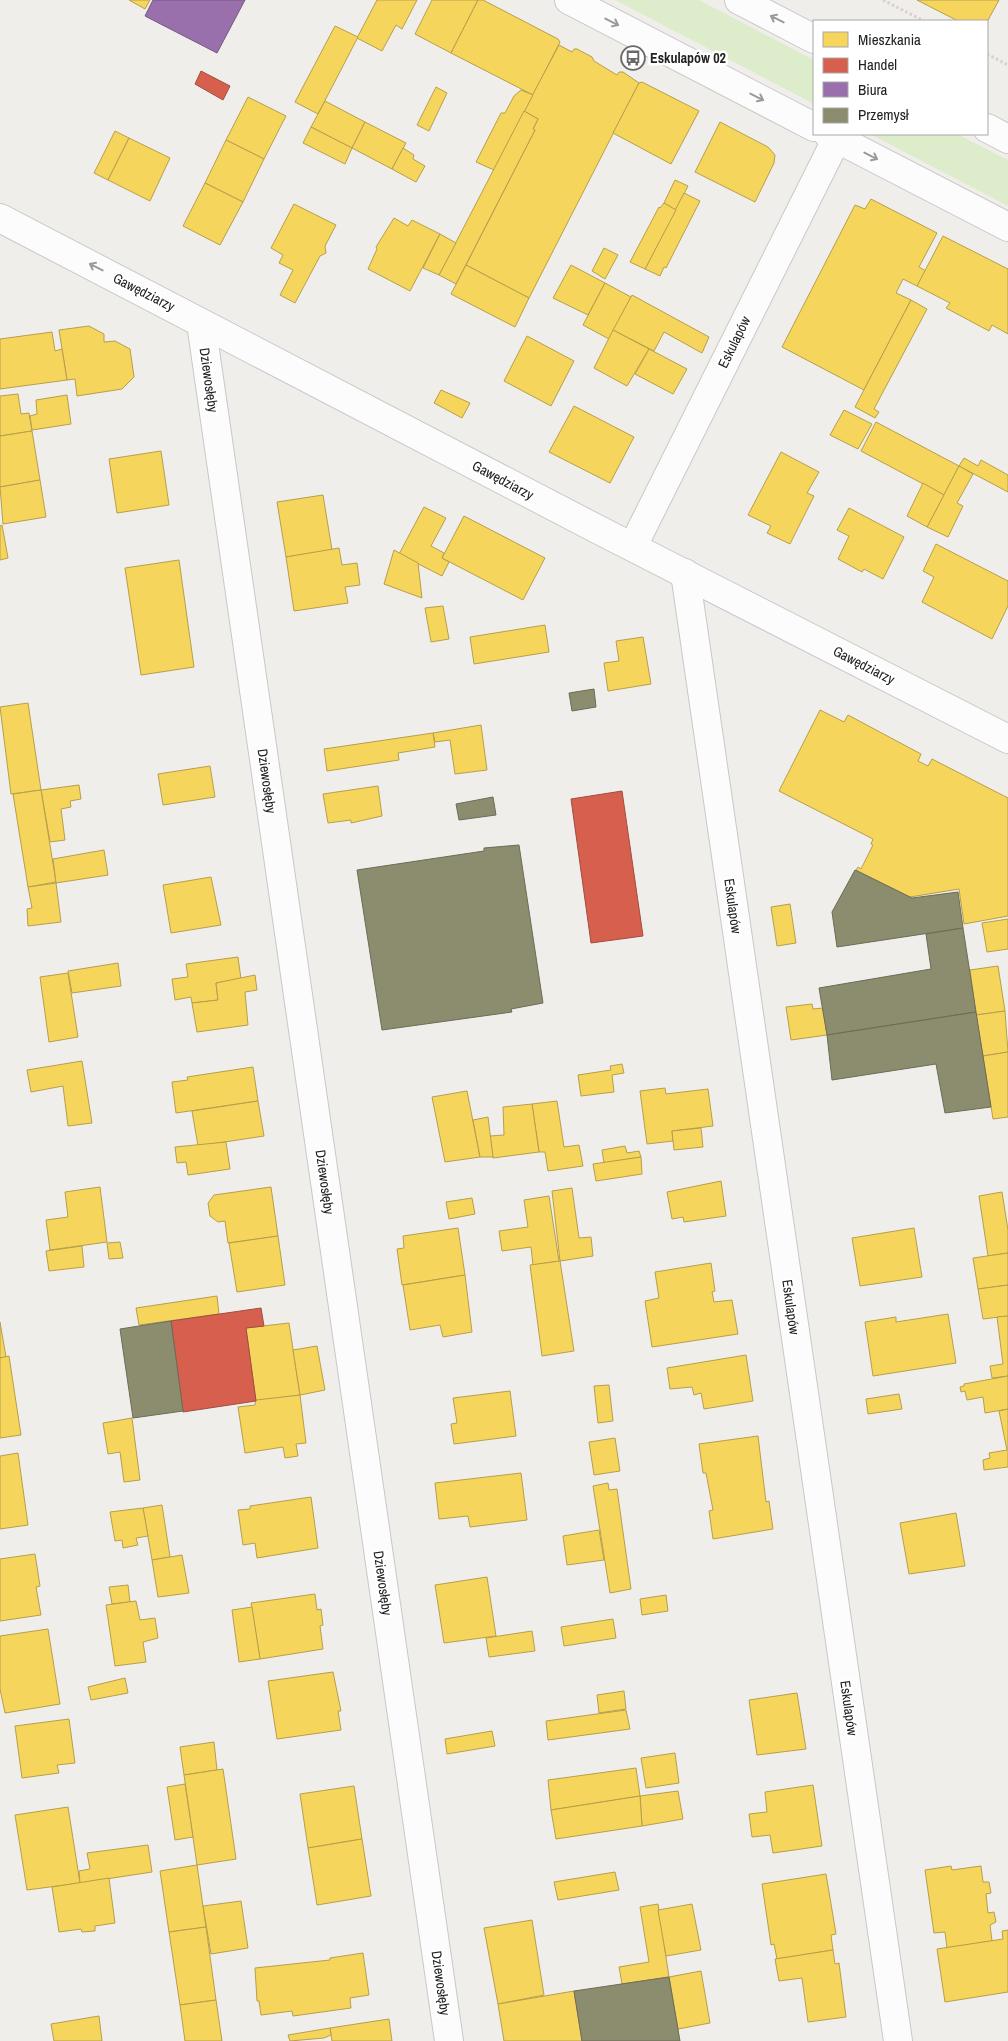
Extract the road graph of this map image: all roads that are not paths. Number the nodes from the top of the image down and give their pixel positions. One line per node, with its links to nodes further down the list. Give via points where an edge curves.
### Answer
1 (569, 0): 4 (street, one-way to 4)
2 (739, 0): 3 (street, one-way to 2)
3 (813, 38)
4 (813, 126)
5 (988, 129): 8 (street)
6 (825, 135): 12 (street, Eskulapów)
7 (830, 135): 10 (street, one-way to 10)
8 (1008, 139)
9 (0, 218): 11 (street, Gawędziarzy, one-way to 9)
10 (1008, 227)
11 (201, 322): 12 (street, Gawędziarzy); 15 (street, Dziewosłęby)
12 (633, 546): 13 (street, Gawędziarzy)
13 (685, 573): 14 (street, Gawędziarzy); 16 (street, Eskulapów)
14 (1008, 739)
15 (449, 2041)
16 (898, 2041)

